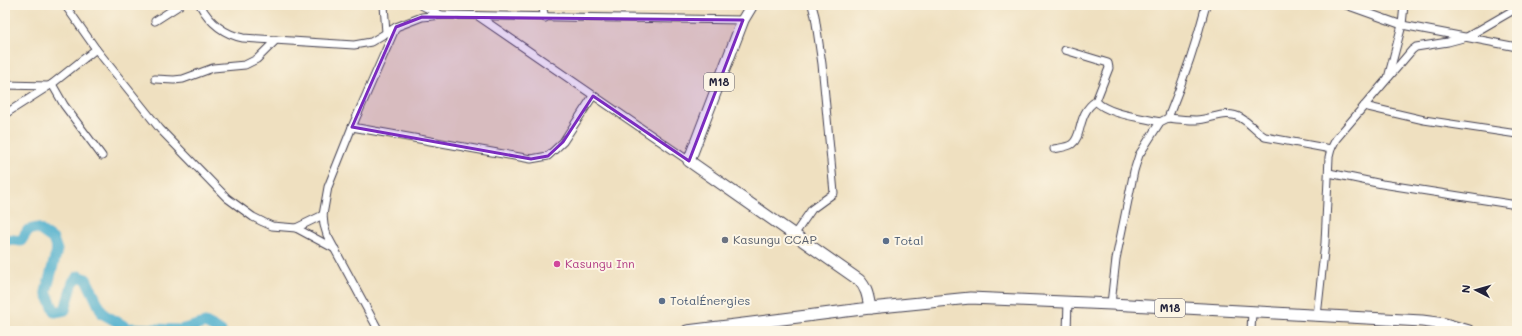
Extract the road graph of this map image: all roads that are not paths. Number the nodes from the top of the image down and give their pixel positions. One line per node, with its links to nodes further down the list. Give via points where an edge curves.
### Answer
1 (65, 5): 24 (street)
2 (180, 5): 17 (street)
3 (200, 5): 22 (street, via 214,25 227,34 243,38)
4 (384, 5): 20 (street)
5 (421, 5): 13 (street)
6 (542, 5): 15 (street)
7 (752, 5): 16 (main road, M18)
8 (812, 5): 46 (street, via 822,64 834,193 812,209)
9 (1206, 5): 34 (street, via 1185,76)
10 (1346, 5): 18 (street)
11 (1404, 5): 18 (street)
12 (1517, 8): 21 (street)
13 (442, 15): 14 (street); 19 (street, via 422,17)
14 (478, 16): 15 (street); 30 (street)
15 (545, 18): 16 (street)
16 (743, 20): 41 (main road, M18)
17 (155, 21)
18 (1402, 25): 21 (street); 26 (street)
19 (396, 27): 20 (street); 36 (street)
20 (386, 33): 22 (street, via 371,42 354,45)
21 (1467, 37): 23 (street); 26 (street, via 1416,47)
22 (276, 40): 27 (street, via 257,59 245,65 213,68 183,79)
23 (1517, 48)
24 (96, 49): 29 (street); 45 (street, via 160,129 227,198 253,217 272,226)
25 (1065, 50): 31 (street, via 1108,64 1109,68)
26 (1388, 78): 32 (street)
27 (155, 79)
28 (5, 85): 29 (street)
29 (50, 85): 33 (street); 40 (street)
30 (593, 96): 36 (street, via 563,142 548,156 531,159); 41 (street)
31 (1096, 101): 35 (street, via 1100,106 1126,115); 38 (street, via 1085,111 1072,144)
32 (1364, 106): 37 (street, via 1424,120); 39 (street, via 1336,139)
33 (5, 114)
34 (1168, 118): 35 (street); 39 (street, via 1197,120 1233,115 1241,118 1265,137)
35 (1160, 122): 49 (street, via 1139,156 1134,171 1116,259)
36 (352, 127): 44 (street, via 328,187)
37 (1517, 134)
38 (1054, 149)
39 (1331, 149): 42 (street)
40 (102, 156)
41 (689, 161): 46 (main road)
42 (1329, 173): 43 (street, via 1382,184); 52 (street)
43 (1517, 204)
44 (323, 215): 45 (street); 47 (street, via 327,235)
45 (296, 228): 47 (street)
46 (794, 235): 50 (main road, via 864,284)
47 (335, 249): 54 (street)
48 (1068, 302): 49 (main road, M18); 50 (main road, M18, via 970,298); 56 (street)
49 (1111, 304): 51 (main road, M18)
50 (870, 308): 53 (main road)
51 (1252, 312): 52 (main road, M18); 57 (street)
52 (1317, 316): 58 (main road, M18, via 1432,322)
53 (716, 329): 55 (main road)
54 (380, 331)
55 (687, 331)
56 (1067, 331)
57 (1251, 331)
58 (1469, 331)

